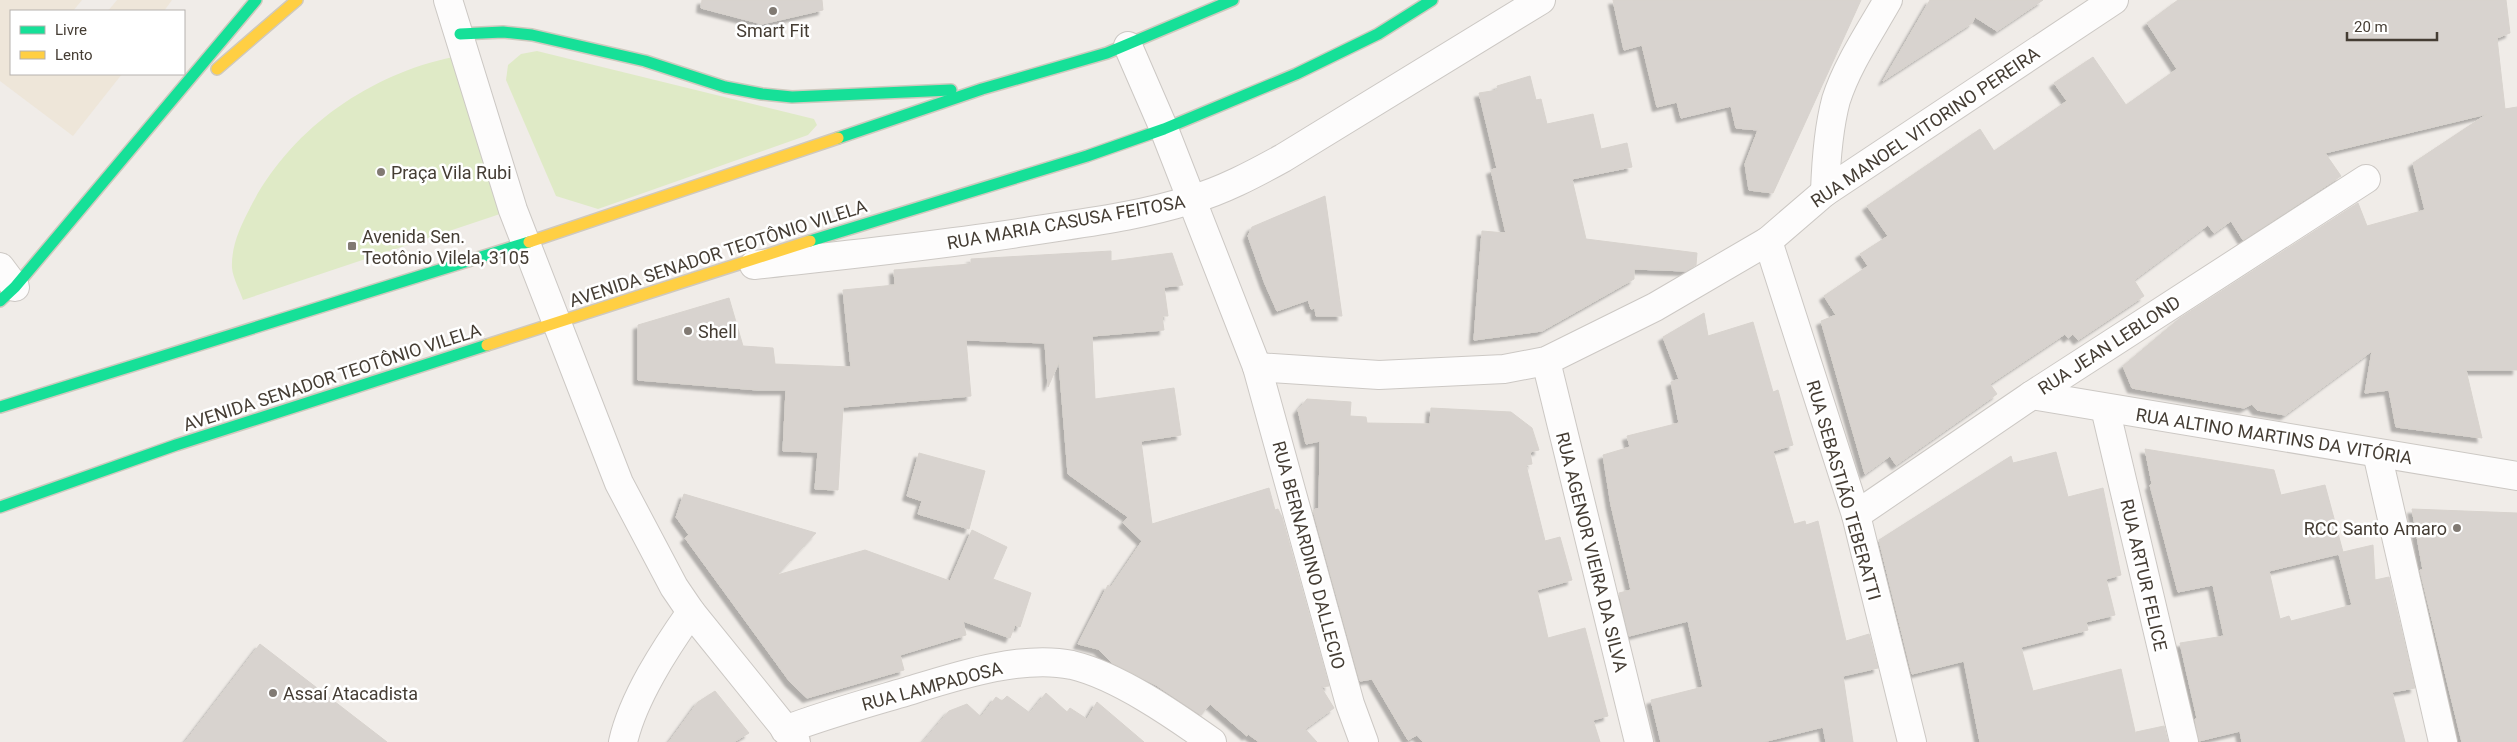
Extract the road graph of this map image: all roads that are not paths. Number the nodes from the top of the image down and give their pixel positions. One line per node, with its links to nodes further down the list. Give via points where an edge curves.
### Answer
1 (256, 0): 13 (main road)
2 (297, 0): 13 (main road, via 276,15)
3 (448, 0): 9 (street)
4 (1233, 0): 10 (main road)
5 (1432, 0): 12 (main road, AVENIDA SENADOR TEOTÔNIO VILELA, via 1378,34 1296,74)
6 (1541, 0): 16 (street, RUA MARIA CASUSA FEITOSA, via 1283,158)
7 (1888, 0): 15 (street, via 1837,98 1827,146)
8 (2114, 0): 15 (street, RUA MANOEL VITORINO PEREIRA)
9 (460, 34): 11 (main road, via 503,32 532,35 644,61 725,87 762,94 792,97); 18 (street)
10 (1128, 46): 11 (main road); 12 (street, RUA BERNARDINO DALLECIO)
11 (982, 89): 18 (main road)
12 (1164, 129): 16 (street, RUA BERNARDINO DALLECIO); 19 (main road, AVENIDA SENADOR TEOTÔNIO VILELA, via 1087,156)
13 (144, 136): 20 (main road)
14 (2366, 179): 24 (street, RUA JEAN LEBLOND)
15 (1824, 192): 17 (street, RUA MANOEL VITORINO PEREIRA)
16 (1190, 200): 19 (street, RUA MARIA CASUSA FEITOSA, via 1155,210 932,246); 23 (street, RUA BERNARDINO DALLECIO)
17 (1768, 242): 22 (street, RUA MANOEL VITORINO PEREIRA, via 1655,307); 30 (street, RUA SEBASTIÃO TEBERATTI)
18 (525, 243): 21 (street); 25 (main road)
19 (719, 269): 21 (main road, AVENIDA SENADOR TEOTÔNIO VILELA)
20 (5, 285)
21 (557, 323): 29 (main road, AVENIDA SENADOR TEOTÔNIO VILELA, via 176,445); 31 (street, via 619,482 674,587)
22 (1546, 361): 23 (street, RUA MANOEL VITORINO PEREIRA, via 1504,370 1388,375); 36 (street, RUA AGENOR VIEIRA DA SILVA)
23 (1257, 367): 35 (street, RUA BERNARDINO DALLECIO, via 1350,704)
24 (2032, 395): 26 (street, RUA ALTINO MARTINS DA VITÓRIA); 30 (street, RUA JEAN LEBLOND)
25 (0, 407)
26 (2105, 408): 27 (street, RUA ALTINO MARTINS DA VITÓRIA); 38 (street, RUA ARTUR FELICE)
27 (2377, 453): 28 (street, RUA ALTINO MARTINS DA VITÓRIA); 39 (street)
28 (2517, 476)
29 (0, 507)
30 (1856, 516): 37 (street, RUA SEBASTIÃO TEBERATTI)
31 (691, 612): 32 (street); 33 (street, via 645,688)
32 (790, 736): 34 (street, RUA LAMPADOSA, via 824,716 957,676 1042,663 1073,666 1119,683 1171,713)
33 (623, 742)
34 (1212, 742)
35 (1364, 742)
36 (1639, 742)
37 (1912, 742)
38 (2184, 742)
39 (2443, 742)

